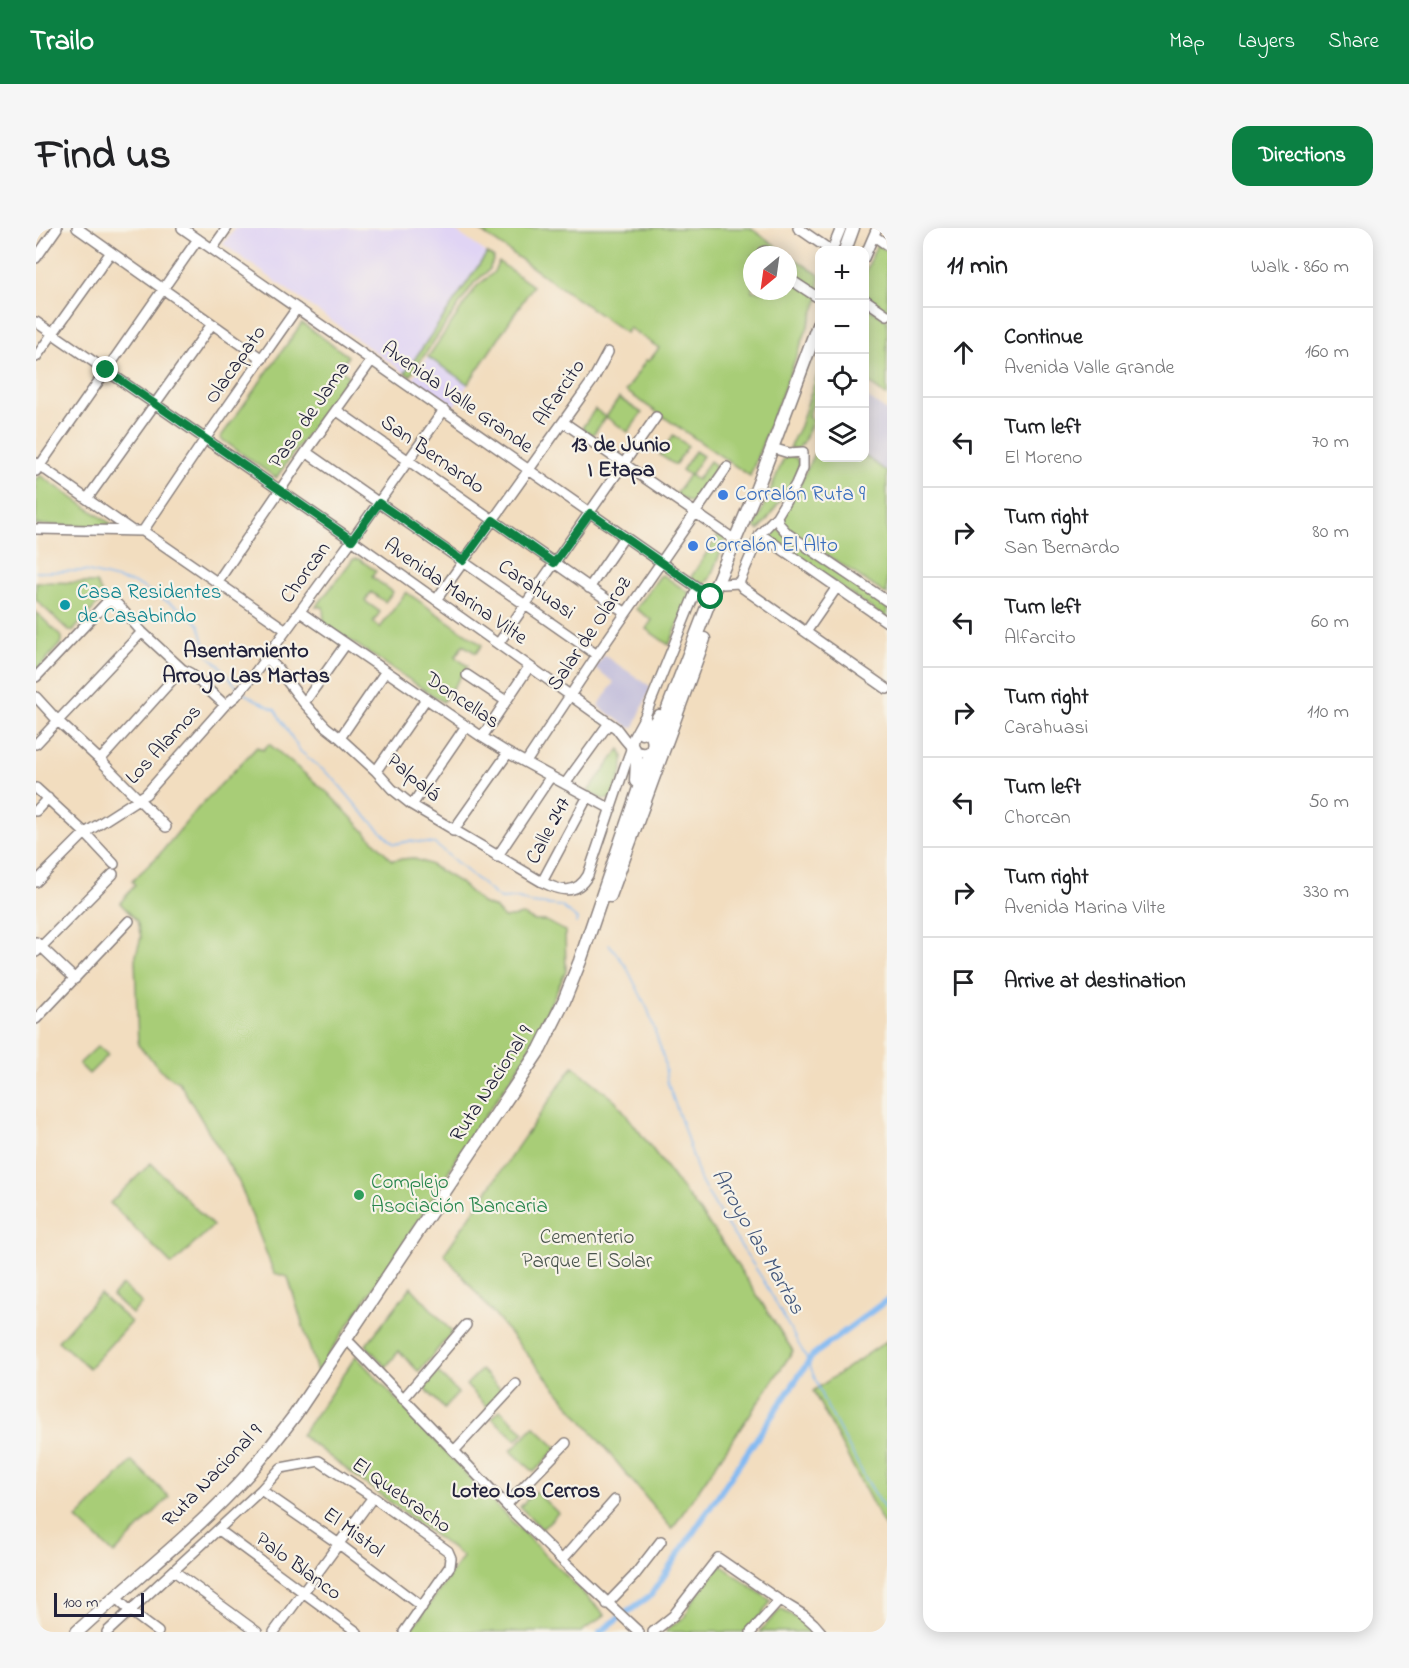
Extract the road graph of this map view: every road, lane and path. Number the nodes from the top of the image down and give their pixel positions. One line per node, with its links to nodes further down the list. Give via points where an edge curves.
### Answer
1 (57, 228): 17 (street)
2 (77, 228): 16 (street)
3 (182, 228): 9 (street, Avenida Valle Grande)
4 (227, 228): 15 (street)
5 (798, 228): 11 (street)
6 (840, 228): 12 (street)
7 (853, 228): 13 (main road)
8 (875, 232): 10 (street); 14 (street)
9 (198, 239): 15 (street, Avenida Valle Grande); 19 (street)
10 (887, 245)
11 (825, 246)
12 (833, 246)
13 (846, 246)
14 (869, 246)
15 (212, 249): 22 (street, Avenida Valle Grande)
16 (111, 252): 19 (street); 27 (street)
17 (36, 258)
18 (797, 284): 20 (street)
19 (163, 289): 25 (street); 32 (street)
20 (815, 296)
21 (865, 300): 23 (street)
22 (297, 308): 30 (street, Olacapato); 31 (street, Avenida Valle Grande)
23 (887, 315)
24 (36, 322): 27 (street, Avenida Marina Vilte)
25 (212, 324): 30 (street); 33 (street)
26 (815, 331): 39 (main road, Ruta Nacional 9)
27 (53, 333): 29 (street); 32 (street, Avenida Marina Vilte)
28 (608, 352): 37 (street, Alfarcito)
29 (36, 357)
30 (262, 359): 38 (street, Olacapato)
31 (372, 360): 34 (street, Paso de Jama); 35 (street, Avenida Valle Grande)
32 (106, 370): 33 (street, Avenida Marina Vilte); 43 (street)
33 (156, 405): 38 (street, Avenida Marina Vilte); 48 (street)
34 (336, 410): 40 (street, Paso de Jama); 41 (street, San Bernardo)
35 (444, 410): 41 (street, Chorcan); 45 (street, Avenida Valle Grande)
36 (656, 417): 42 (street)
37 (563, 422): 42 (street); 45 (street, Alfarcito)
38 (205, 439): 47 (street, Avenida Marina Vilte); 56 (street, Olacapato)
39 (772, 448): 46 (main road, Ruta Nacional 9); 52 (street, via 803,452 803,468)
40 (306, 452): 47 (street, Paso de Jama); 49 (street, Carahuasi)
41 (408, 460): 49 (street, Chorcan); 53 (street, San Bernardo)
42 (623, 463): 50 (street); 51 (street)
43 (37, 466): 48 (street)
44 (727, 467): 51 (street, Salar de Olaroz)
45 (529, 470): 50 (street, Avenida Valle Grande); 53 (street, Alfarcito)
46 (758, 488): 60 (main road, Ruta Nacional 9); 66 (main road, Ruta Nacional 9)
47 (279, 490): 59 (street, Avenida Marina Vilte); 64 (street, Paso de Jama)
48 (87, 500): 55 (street)
49 (379, 503): 59 (street, Chorcan); 61 (street, Carahuasi)
50 (590, 513): 58 (street, Avenida Valle Grande); 63 (street)
51 (694, 513): 60 (street); 62 (street, Salar de Olaroz)
52 (777, 516): 57 (street); 72 (street, via 788,534)
53 (493, 520): 61 (street, Alfarcito); 63 (street, San Bernardo)
54 (36, 529): 55 (street)
55 (131, 530): 56 (street)
56 (143, 531): 64 (street)
57 (760, 534): 65 (street); 67 (street)
58 (624, 537): 62 (street, Avenida Valle Grande); 68 (street)
59 (352, 540): 71 (street, Avenida Marina Vilte); 74 (street, Chorcan)
60 (735, 540): 70 (main road, Ruta Nacional 9)
61 (463, 561): 71 (street, Alfarcito); 73 (street, Carahuasi)
62 (660, 562): 69 (street, Avenida Valle Grande); 75 (street, Salar de Olaroz)
63 (554, 563): 68 (street, San Bernardo); 73 (street)
64 (218, 582): 77 (street)
65 (740, 583): 66 (street); 79 (street)
66 (723, 584): 104 (main road, Ruta Nacional 9)
67 (837, 587): 76 (street); 79 (street)
68 (589, 588): 75 (street, San Bernardo)
69 (697, 588): 70 (street, Avenida Valle Grande); 102 (street, via 645,716)
70 (711, 597): 83 (main road, Ruta Nacional 9)
71 (436, 600): 81 (street, Avenida Marina Vilte)
72 (887, 601)
73 (525, 604): 81 (street); 82 (street, Carahuasi)
74 (300, 612): 77 (street, Chorcan); 80 (street, Doncellas)
75 (626, 613): 82 (street, Salar de Olaroz)
76 (887, 622)
77 (286, 630): 84 (street, Chorcan)
78 (142, 632): 86 (street); 89 (street, via 118,605 108,601); 98 (street)
79 (806, 632): 90 (street)
80 (346, 644): 87 (street, Doncellas); 96 (street)
81 (498, 644): 85 (street, Avenida Marina Vilte)
82 (597, 655): 92 (street, Salar de Olaroz)
83 (688, 656): 102 (main road, Ruta Nacional 9); 102 (main road)
84 (266, 657): 91 (street, Chorcan); 96 (street, Palpalá)
85 (529, 667): 92 (street, Avenida Marina Vilte); 95 (street)
86 (182, 669): 97 (street); 108 (street)
87 (386, 671): 94 (street, Doncellas); 103 (street)
88 (467, 675): 95 (street)
89 (36, 677)
90 (887, 689)
91 (236, 696): 97 (street, Los Alamos)
92 (570, 696): 100 (street, Avenida Marina Vilte); 109 (street, Salar de Olaroz)
93 (36, 697): 98 (street)
94 (426, 699): 99 (street, Doncellas); 110 (street)
95 (506, 701): 101 (street)
96 (304, 703): 103 (street, Palpalá)
97 (225, 705): 116 (street, Los Alamos)
98 (58, 721): 105 (street); 108 (street)
99 (466, 726): 101 (street, Doncellas); 117 (street)
100 (612, 726): 102 (street, Avenida Marina Vilte); 106 (street, Avenida Marina Vilte); 112 (street)
101 (482, 737): 107 (street, Doncellas)
102 (646, 737): 104 (main road); 106 (street, via 632,742); 106 (street, via 647,754); 120 (main road, Ruta Nacional 9); 124 (main road, via 651,766)
103 (340, 738): 110 (street, Palpalá)
104 (667, 738): 124 (main road, Ruta Nacional 9)
105 (36, 744)
106 (632, 747): 118 (street); 120 (main road, via 637,769)
107 (507, 753): 109 (street, Doncellas); 122 (street)
108 (100, 760): 116 (street)
109 (526, 762): 111 (street, Doncellas)
110 (376, 771): 117 (street, Palpalá)
111 (550, 776): 112 (street, Doncellas); 125 (street)
112 (566, 784): 114 (street, Doncellas)
113 (36, 788): 115 (street)
114 (588, 796): 118 (street, Doncellas); 127 (street, Calle 247)
115 (48, 798): 119 (street); 123 (street)
116 (139, 799): 121 (street); 123 (street, Los Alamos)
117 (412, 805): 122 (street, Palpalá)
118 (611, 809): 127 (street, Palpalá, via 584,882 564,890)
119 (36, 810)
120 (629, 816): 148 (main road, Ruta Nacional 9, via 580,961 530,1065 270,1448 216,1506)
121 (166, 827)
122 (453, 831): 125 (street, Palpalá)
123 (85, 833): 126 (street, Los Alamos); 129 (street, via 113,869)
124 (632, 833): 133 (main road, Ruta Nacional 9, via 573,998 552,1040)
125 (497, 857): 127 (street, Palpalá)
126 (36, 882)
127 (542, 882)
128 (129, 921): 130 (street)
129 (38, 947): 130 (street)
130 (75, 979): 131 (street)
131 (36, 1019)
132 (466, 1325): 135 (street)
133 (351, 1344): 135 (street); 148 (main road, Ruta Nacional 9, via 287,1438 255,1477 187,1544)
134 (516, 1384): 137 (street)
135 (403, 1399): 137 (street)
136 (566, 1443): 141 (street)
137 (454, 1450): 141 (street)
138 (261, 1490): 139 (street, El Quebracho, via 281,1468 319,1461); 142 (street); 144 (street, El Mistol)
139 (374, 1497): 144 (street); 151 (street, El Quebracho, via 448,1551 450,1566)
140 (615, 1500): 145 (street)
141 (506, 1505): 145 (street)
142 (219, 1530): 146 (street); 147 (street, Palo Blanco)
143 (661, 1540): 150 (street)
144 (339, 1544): 147 (street); 151 (street, El Mistol)
145 (562, 1560): 150 (street)
146 (174, 1571): 152 (street); 158 (street)
147 (303, 1593): 159 (street); 160 (street, Palo Blanco)
148 (118, 1599): 152 (street); 153 (main road, via 101,1603); 154 (main road, Ruta Nacional 9); 155 (main road, Ruta Nacional 9)
149 (780, 1600): 163 (street, via 718,1558 673,1617); 164 (street); 165 (street, via 811,1620)
150 (607, 1604): 162 (street)
151 (422, 1607): 161 (street)
152 (130, 1611): 156 (street); 157 (street)
153 (69, 1632)
154 (77, 1632)
155 (87, 1632)
156 (107, 1632)
157 (158, 1632)
158 (257, 1632)
159 (274, 1632)
160 (357, 1632)
161 (404, 1632)
162 (639, 1632)
163 (653, 1632)
164 (751, 1632)
165 (821, 1632)

